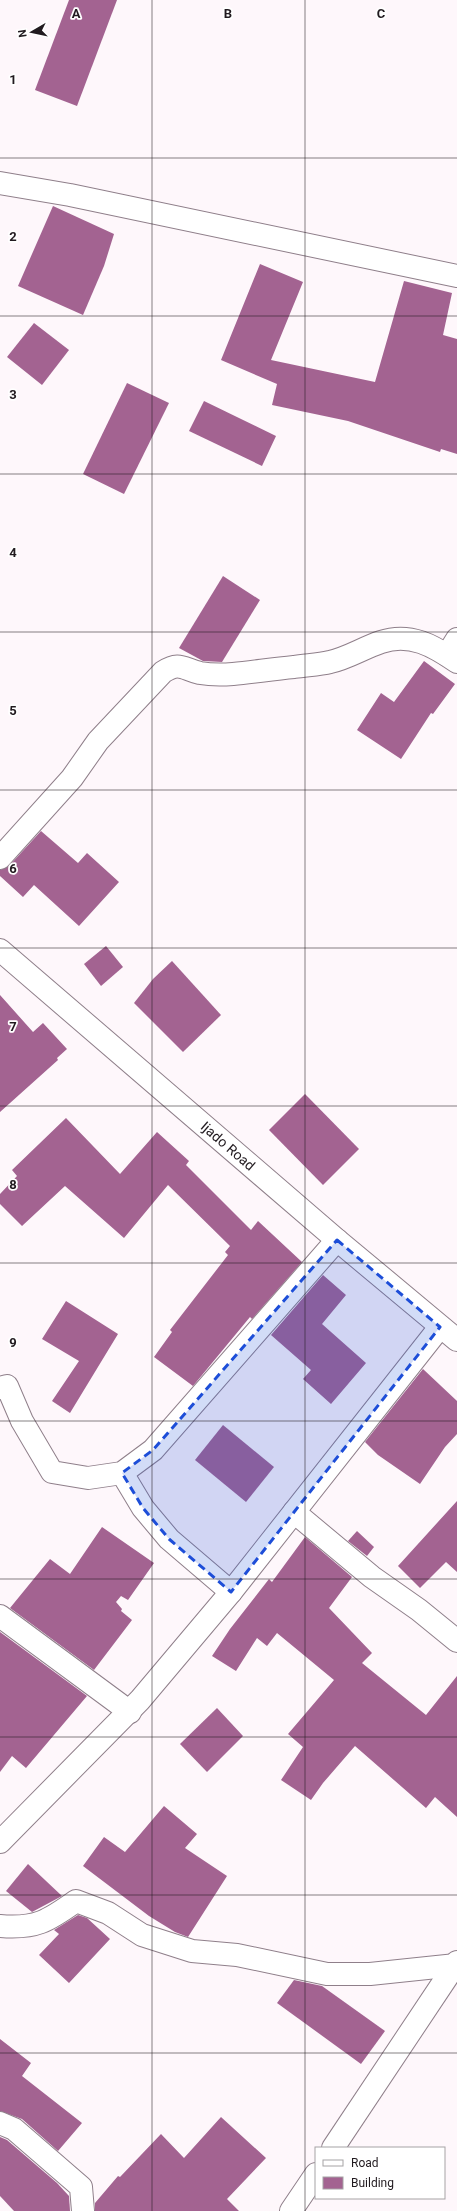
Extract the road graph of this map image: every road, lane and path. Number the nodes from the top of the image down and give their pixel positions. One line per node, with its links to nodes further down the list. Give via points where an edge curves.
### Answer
1 (0, 183): 2 (street, via 70,195)
2 (457, 276)
3 (454, 652): 4 (street, via 426,643 401,640 382,642 355,655 328,663 236,674 217,676 184,666 173,666 163,672 98,741 72,778)
4 (0, 858)
5 (0, 950): 6 (street, Ijado Road)
6 (337, 1240): 7 (street, Ijado Road); 10 (street, via 158,1445)
7 (440, 1327): 8 (street, Ijado Road); 11 (street)
8 (457, 1340)
9 (0, 1388): 10 (street, via 6,1386 22,1421 52,1472 88,1478)
10 (122, 1472): 12 (street, via 143,1508 169,1539)
11 (294, 1512): 12 (street); 14 (street, via 372,1577)
12 (231, 1592): 15 (street)
13 (0, 1616): 15 (street)
14 (457, 1641)
15 (130, 1712): 16 (street)
16 (0, 1842)
17 (0, 1926): 18 (street, via 18,1928 49,1921 76,1901 108,1913 142,1935 192,1951 237,1955 327,1974 370,1974)
18 (456, 1963): 20 (street)
19 (0, 2124): 22 (street, via 14,2129 81,2187)
20 (334, 2147)
21 (315, 2175): 23 (street)
22 (83, 2211)
23 (291, 2211)

